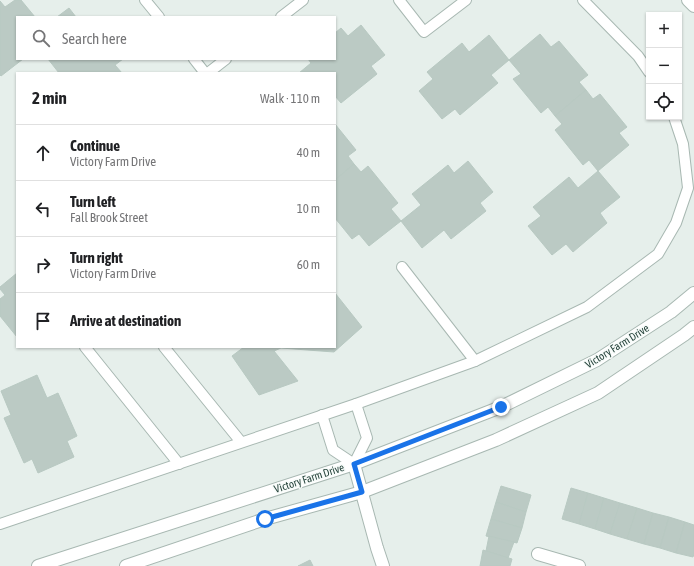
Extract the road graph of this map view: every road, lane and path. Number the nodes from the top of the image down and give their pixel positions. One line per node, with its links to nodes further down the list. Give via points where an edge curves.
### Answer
1 (146, 0): 8 (lane)
2 (303, 0): 9 (lane)
3 (399, 0): 4 (lane, via 424,32)
4 (466, 0)
5 (583, 0): 12 (lane, via 638,56)
6 (688, 0): 7 (street)
7 (694, 6)
8 (158, 16)
9 (282, 16)
10 (195, 60): 13 (lane)
11 (225, 60): 14 (lane)
12 (646, 68)
13 (205, 72)
14 (207, 72)
15 (675, 120): 21 (lane, via 683,144 688,188 676,223 658,254 587,307)
16 (402, 267): 21 (lane)
17 (694, 293): 26 (street, Victory Farm Drive, via 671,312 598,360 501,407)
18 (694, 327): 27 (street, via 598,393 496,440)
19 (86, 348): 25 (lane)
20 (165, 348): 24 (lane)
21 (475, 361): 22 (lane)
22 (356, 404): 23 (lane); 26 (lane, via 367,438)
23 (322, 415): 24 (lane); 26 (lane, via 333,450)
24 (241, 442): 25 (lane)
25 (178, 464): 28 (lane)
26 (354, 464): 27 (street); 30 (street, Victory Farm Drive)
27 (362, 492): 31 (street, via 265,519); 32 (street)
28 (0, 524)
29 (538, 554): 33 (street)
30 (38, 566)
31 (126, 566)
32 (383, 566)
33 (579, 566)

